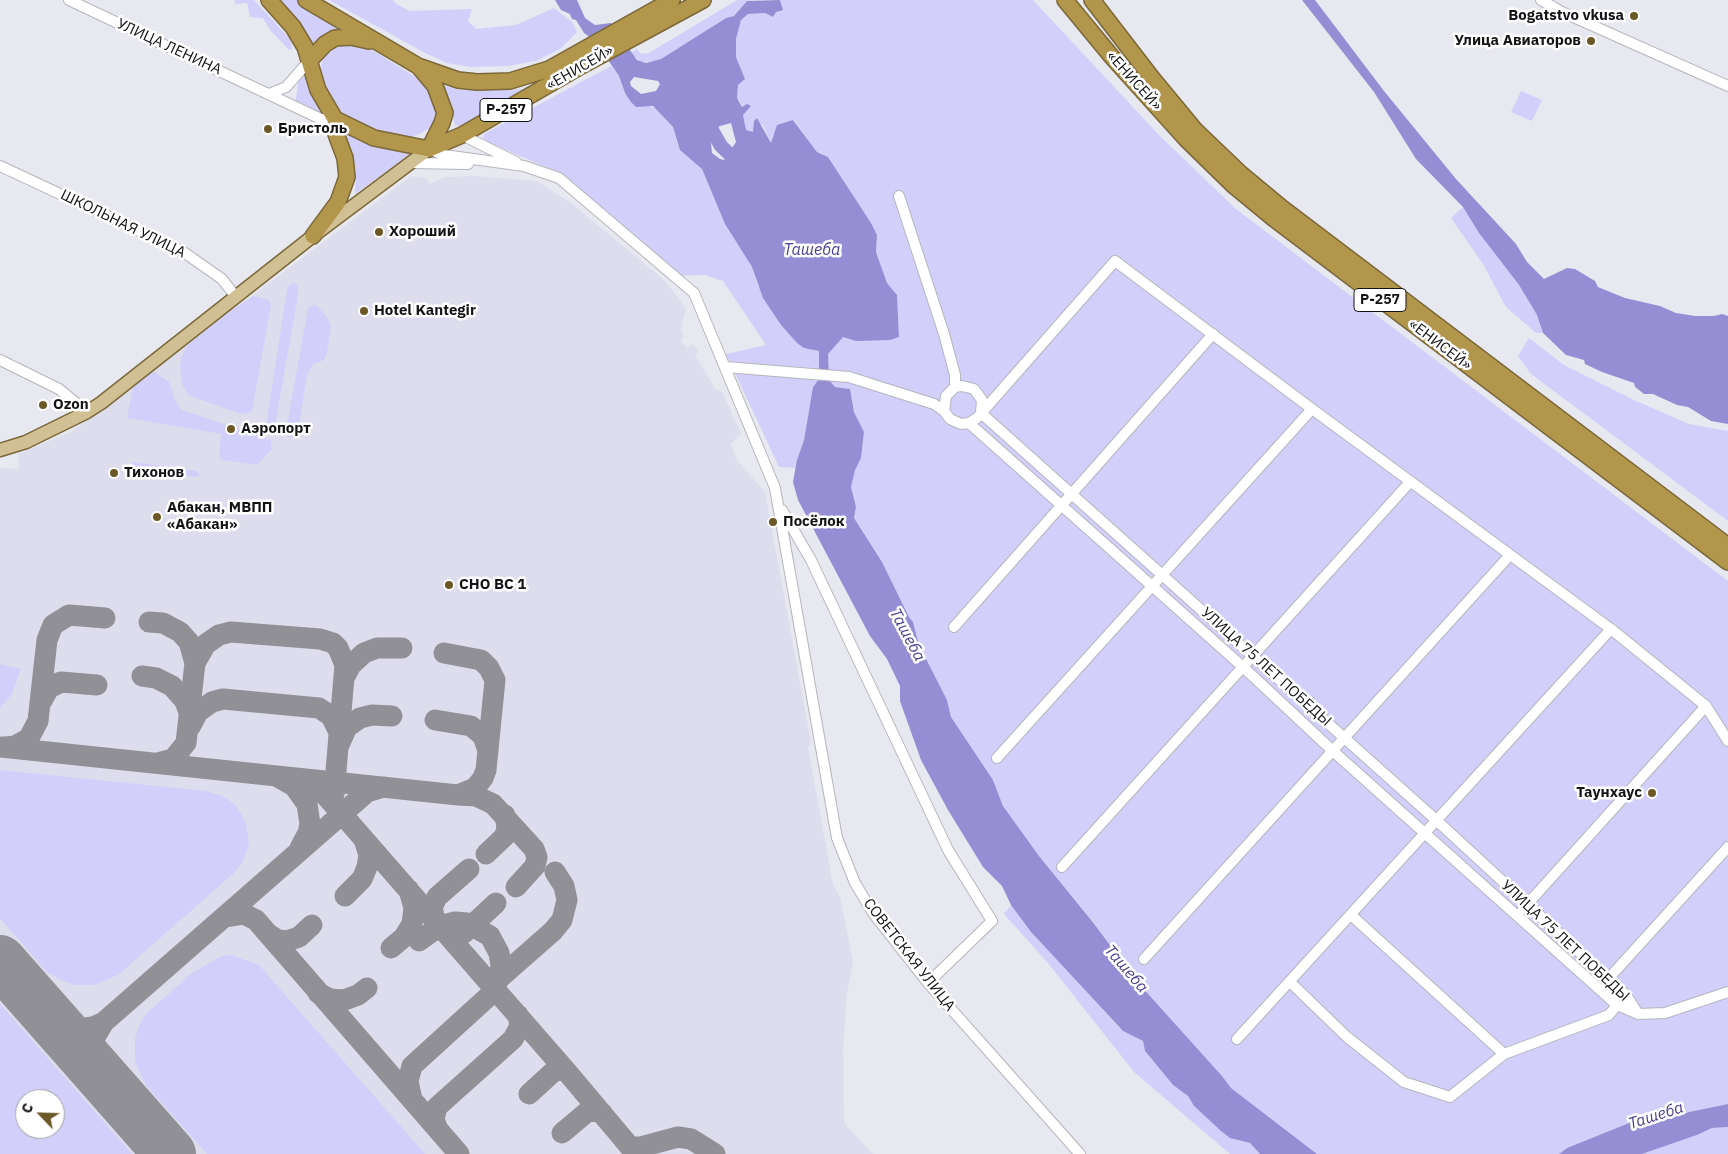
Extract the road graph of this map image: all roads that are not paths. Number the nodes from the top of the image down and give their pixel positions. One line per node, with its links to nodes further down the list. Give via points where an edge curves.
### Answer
1 (69, 0): 15 (street, УЛИЦА ЛЕНИНА)
2 (269, 0): 12 (highway, via 293,27)
3 (306, 0): 10 (highway, «ЕНИСЕЙ» / Р-257)
4 (672, 0): 9 (highway, «ЕНИСЕЙ» / Р-257)
5 (704, 0): 9 (highway, «ЕНИСЕЙ» / Р-257)
6 (1065, 0): 43 (highway, «ЕНИСЕЙ» / Р-257, via 1180,132 1233,185)
7 (1092, 0): 41 (highway, «ЕНИСЕЙ» / Р-257, via 1195,130 1240,174)
8 (1541, 0): 14 (street)
9 (636, 28): 11 (highway, «ЕНИСЕЙ» / Р-257)
10 (390, 48): 12 (highway, «ЕНИСЕЙ» / Р-257, via 343,37 329,41); 13 (highway, «ЕНИСЕЙ» / Р-257)
11 (578, 60): 13 (highway, «ЕНИСЕЙ» / Р-257, via 510,81 458,80); 17 (highway, «ЕНИСЕЙ» / Р-257)
12 (309, 61): 15 (street, via 286,87); 16 (highway, via 318,90)
13 (418, 66): 18 (highway, «ЕНИСЕЙ» / Р-257, via 435,86 445,113)
14 (1728, 86)
15 (269, 94): 16 (street, УЛИЦА ЛЕНИНА, via 321,119)
16 (335, 118): 18 (highway, via 374,138); 23 (highway, via 336,134 347,167 345,185 333,210)
17 (462, 135): 18 (highway, «ЕНИСЕЙ» / Р-257); 21 (street)
18 (429, 149): 19 (main road); 21 (street, via 444,156)
19 (411, 163): 21 (street); 23 (main road)
20 (0, 166): 24 (street, ШКОЛЬНАЯ УЛИЦА, via 182,251 222,279)
21 (524, 166): 27 (street, via 559,178 694,293)
22 (899, 196): 29 (street, via 944,334)
23 (313, 236): 24 (main road)
24 (236, 297): 33 (main road)
25 (1213, 334): 31 (street); 34 (street, via 1115,261); 38 (street)
26 (0, 360): 33 (street, via 59,389)
27 (726, 367): 28 (street); 39 (street, via 768,469)
28 (849, 377): 30 (street, via 930,397); 32 (street, via 934,404)
29 (955, 387): 30 (street); 34 (street, via 974,389 982,400)
30 (946, 396): 32 (street)
31 (1312, 410): 37 (street); 44 (street)
32 (944, 411): 35 (street, via 955,422)
33 (87, 412): 36 (main road, via 26,442)
34 (982, 413): 35 (street); 38 (street, УЛИЦА 75 ЛЕТ ПОБЕДЫ)
35 (969, 423): 40 (street, УЛИЦА 75 ЛЕТ ПОБЕДЫ)
36 (0, 450)
37 (1410, 482): 42 (street); 48 (street)
38 (1073, 493): 40 (street); 44 (street, УЛИЦА 75 ЛЕТ ПОБЕДЫ)
39 (779, 505): 67 (street, СОВЕТСКАЯ УЛИЦА, via 837,838 855,883 873,913); 67 (street, via 811,560 948,850 992,921)
40 (1061, 506): 45 (street, УЛИЦА 75 ЛЕТ ПОБЕДЫ); 46 (street)
41 (1728, 546)
42 (1510, 555): 47 (street); 51 (street)
43 (1728, 562)
44 (1164, 575): 45 (street); 48 (street, УЛИЦА 75 ЛЕТ ПОБЕДЫ)
45 (1153, 587): 49 (street, УЛИЦА 75 ЛЕТ ПОБЕДЫ); 54 (street)
46 (954, 627)
47 (1611, 629): 50 (street); 55 (street)
48 (1254, 656): 49 (street); 51 (street, УЛИЦА 75 ЛЕТ ПОБЕДЫ)
49 (1243, 666): 53 (street, УЛИЦА 75 ЛЕТ ПОБЕДЫ); 58 (street)
50 (1706, 706): 52 (street); 59 (street)
51 (1345, 739): 53 (street); 55 (street, УЛИЦА 75 ЛЕТ ПОБЕДЫ)
52 (1728, 741)
53 (1334, 752): 56 (street, УЛИЦА 75 ЛЕТ ПОБЕДЫ); 63 (street)
54 (997, 758)
55 (1436, 819): 56 (street); 59 (street, УЛИЦА 75 ЛЕТ ПОБЕДЫ)
56 (1424, 833): 60 (street); 61 (street, УЛИЦА 75 ЛЕТ ПОБЕДЫ)
57 (1728, 847): 65 (street)
58 (1062, 866)
59 (1527, 905): 61 (street); 62 (street, УЛИЦА 75 ЛЕТ ПОБЕДЫ)
60 (1351, 915): 66 (street); 72 (street)
61 (1517, 916): 64 (street, УЛИЦА 75 ЛЕТ ПОБЕДЫ)
62 (1576, 949): 64 (street); 65 (street, УЛИЦА 75 ЛЕТ ПОБЕДЫ)
63 (1144, 959)
64 (1566, 960): 69 (street, УЛИЦА 75 ЛЕТ ПОБЕДЫ)
65 (1609, 978): 70 (street, УЛИЦА 75 ЛЕТ ПОБЕДЫ, via 1626,995)
66 (1290, 982): 71 (street); 72 (street, via 1347,1037 1404,1082 1450,1097)
67 (928, 984): 73 (street, СОВЕТСКАЯ УЛИЦА)
68 (1728, 992): 70 (street, via 1664,1013)
69 (1617, 1005): 70 (street, УЛИЦА 75 ЛЕТ ПОБЕДЫ); 72 (street, via 1609,1015)
70 (1638, 1014)
71 (1237, 1039)
72 (1504, 1054)
73 (1080, 1154)

